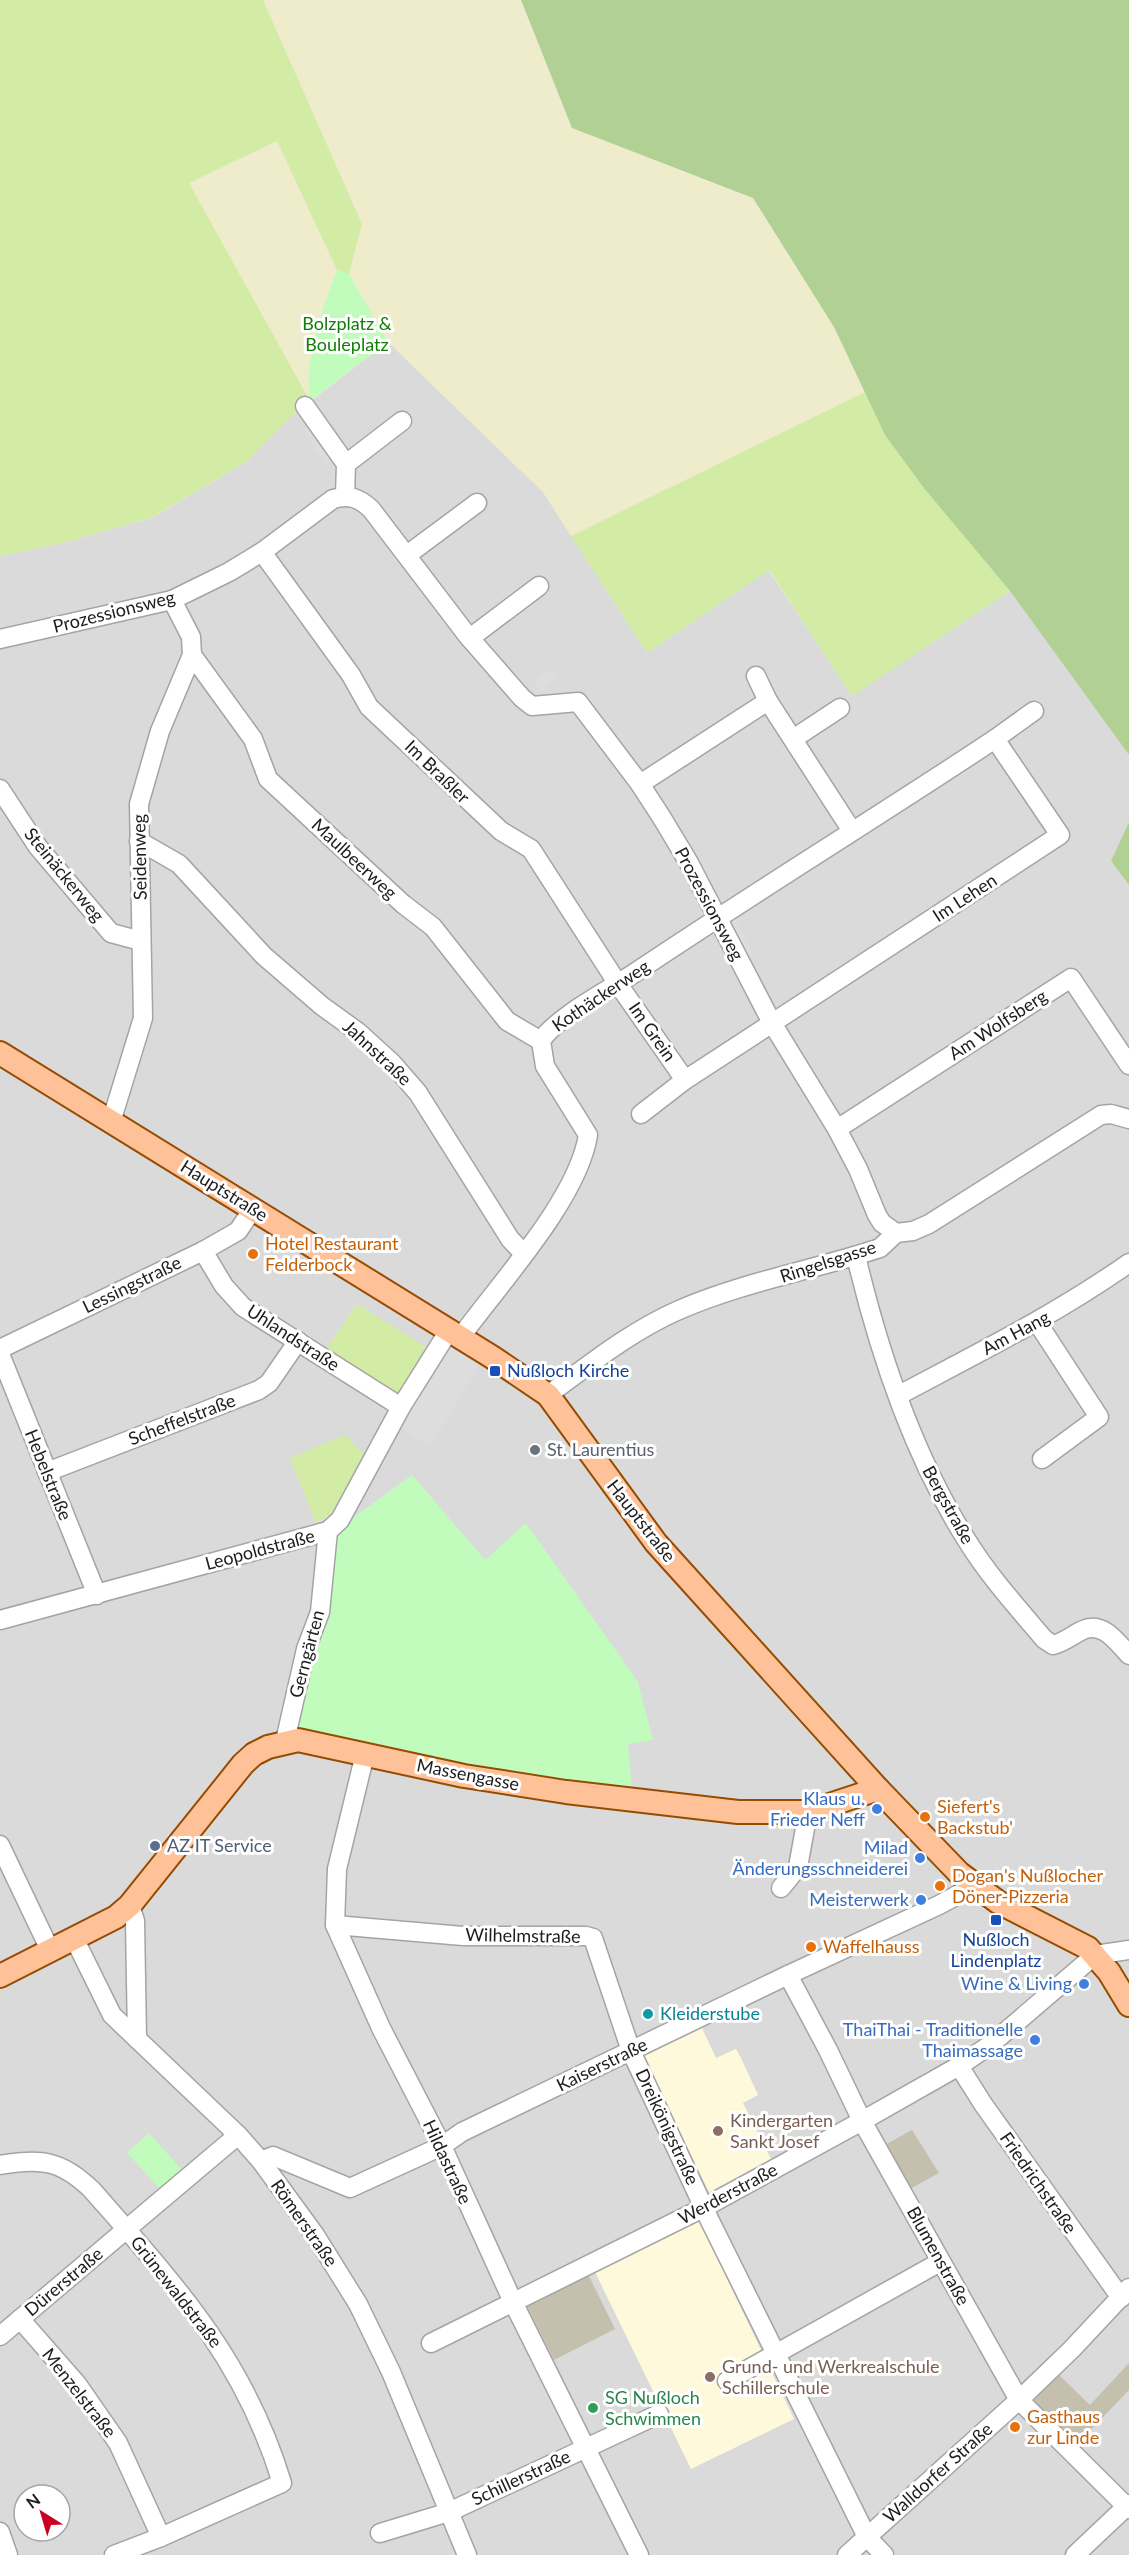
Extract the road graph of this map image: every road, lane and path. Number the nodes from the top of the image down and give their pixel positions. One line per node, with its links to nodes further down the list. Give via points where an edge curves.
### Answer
1 (305, 405): 3 (street)
2 (402, 422): 3 (street)
3 (346, 464): 4 (street)
4 (345, 496): 6 (street, Prozessionsweg, via 333,499); 7 (street, Prozessionsweg, via 362,501 371,509)
5 (477, 503): 7 (street)
6 (262, 552): 9 (street, Prozessionsweg); 25 (street, Im Braßler, via 351,675 369,707 501,831 531,849)
7 (406, 555): 10 (street, Prozessionsweg)
8 (538, 586): 10 (street)
9 (172, 600): 11 (street, Prozessionsweg); 12 (street, via 191,638)
10 (470, 638): 19 (street, Prozessionsweg, via 532,706 578,702)
11 (0, 639)
12 (192, 655): 22 (street, Seidenweg, via 160,731 148,772 139,804); 27 (street, Maulbeerweg, via 253,739 268,779 433,927 507,1021)
13 (756, 676): 14 (street)
14 (768, 701): 17 (street); 19 (street)
15 (840, 708): 17 (street)
16 (1034, 711): 18 (street)
17 (793, 739): 21 (street)
18 (994, 739): 21 (street); 26 (street, Im Lehen, via 1060,835)
19 (640, 784): 23 (street, Prozessionsweg, via 689,863)
20 (0, 789): 24 (street, Steinäckerweg, via 38,847 111,933)
21 (852, 831): 23 (street)
22 (139, 841): 24 (street, Seidenweg); 38 (street, Jahnstraße, via 179,864 264,956 392,1063 418,1093 510,1239)
23 (716, 918): 25 (street, Kothäckerweg); 26 (street, Prozessionsweg)
24 (141, 941): 33 (street, Seidenweg, via 143,1018)
25 (618, 984): 27 (street, Kothäckerweg, via 551,1028); 30 (street, Im Grein)
26 (772, 1023): 30 (street, Im Grein); 34 (street, Prozessionsweg)
27 (541, 1041): 38 (street, Kothäckerweg, via 545,1066 588,1135 580,1166)
28 (0, 1053): 33 (main road, Hauptstraße)
29 (1129, 1065): 34 (street, Am Wolfsberg, via 1071,978)
30 (685, 1080): 31 (street, Im Grein)
31 (641, 1114)
32 (1128, 1117): 36 (street, Ringelsgasse, via 1101,1115 929,1224)
33 (111, 1122): 35 (main road, Hauptstraße)
34 (837, 1129): 36 (street, Prozessionsweg, via 882,1224)
35 (254, 1209): 37 (street, Lessingstraße, via 238,1231); 42 (main road, Hauptstraße)
36 (896, 1233): 39 (street, Ringelsgasse, via 880,1248)
37 (203, 1251): 43 (street, Uhlandstraße, via 224,1286 243,1307); 44 (street, Lessingstraße)
38 (524, 1254): 42 (street)
39 (856, 1256): 46 (street, Ringelsgasse, via 679,1310 629,1335); 47 (street, Bergstraße, via 870,1317)
40 (1129, 1263): 41 (street, Am Hang)
41 (1037, 1322): 47 (street, Am Hang); 49 (street, via 1099,1417)
42 (454, 1335): 46 (main road, Hauptstraße); 48 (street, Leopoldstraße)
43 (298, 1341): 48 (street, Uhlandstraße); 50 (street, Scheffelstraße, via 259,1390)
44 (0, 1349)
45 (0, 1354): 50 (street, Hebelstraße)
46 (548, 1395): 57 (main road, Hauptstraße, via 656,1543)
47 (899, 1395): 54 (street, Bergstraße, via 925,1465 945,1504 967,1541 1044,1640 1053,1645 1084,1629 1099,1628)
48 (401, 1407): 51 (street, Leopoldstraße, via 340,1521)
49 (1042, 1459)
50 (47, 1472): 52 (street, Hebelstraße)
51 (328, 1531): 52 (street, Leopoldstraße); 55 (street, Gerngärten, via 320,1612 306,1649)
52 (97, 1595): 53 (street, Leopoldstraße)
53 (0, 1620)
54 (1129, 1655)
55 (285, 1741): 56 (main road, Massengasse, via 313,1742); 62 (main road, Massengasse, via 254,1754 243,1764)
56 (365, 1754): 58 (main road, Massengasse, via 464,1776 566,1792 738,1812); 63 (street, Hildastraße, via 337,1869)
57 (878, 1789): 58 (main road, Massengasse); 60 (main road, Hauptstraße)
58 (808, 1812): 61 (street, via 798,1867)
59 (0, 1845): 65 (street)
60 (974, 1886): 67 (main road, Hauptstraße); 68 (street, Kaiserstraße)
61 (780, 1888)
62 (130, 1905): 64 (main road, Massengasse, via 116,1917); 71 (street, via 135,1921)
63 (335, 1925): 72 (street, Wilhelmstraße, via 463,1936 593,1938); 76 (street, Hildastraße, via 381,2028)
64 (74, 1938): 65 (main road, Massengasse); 71 (street, Römerstraße, via 112,2015)
65 (50, 1950): 69 (main road, Massengasse)
66 (1129, 1950): 67 (street)
67 (1095, 1955): 70 (main road, Hauptstraße); 73 (street, Werderstraße, via 990,2045)
68 (788, 1975): 72 (street, Kaiserstraße); 74 (street, Blumenstraße)
69 (0, 1976)
70 (1129, 2005)
71 (137, 2039): 75 (street, Römerstraße)
72 (631, 2051): 76 (street, Kaiserstraße, via 462,2132); 79 (street, Dreikönigstraße)
73 (959, 2066): 74 (street, Werderstraße); 82 (street, Friedrichstraße, via 983,2104)
74 (862, 2121): 79 (street, Werderstraße); 81 (street, Blumenstraße)
75 (238, 2135): 77 (street, Römerstraße); 80 (street, Dürerstraße)
76 (442, 2146): 77 (street, Kaiserstraße, via 350,2188 273,2156); 83 (street, Hildastraße)
77 (261, 2161): 93 (street, Römerstraße, via 315,2235 358,2304)
78 (0, 2165): 80 (street, via 24,2161 61,2166 80,2179)
79 (705, 2207): 83 (street, Werderstraße); 87 (street, Dreikönigstraße)
80 (126, 2229): 84 (street, Dürerstraße); 96 (street, Grünewaldstraße, via 181,2291 224,2352 269,2441 282,2482)
81 (940, 2262): 87 (street); 89 (street, Blumenstraße)
82 (1125, 2293): 89 (street, Walldorfer Straße)
83 (513, 2302): 86 (street, Werderstraße); 91 (street, Hildastraße)
84 (20, 2319): 85 (street, Dürerstraße); 96 (street, Menzelstraße, via 77,2384 118,2443)
85 (0, 2336)
86 (431, 2343)
87 (776, 2355): 88 (street); 97 (street, Dreikönigstraße)
88 (727, 2381)
89 (1019, 2400): 92 (street, Blumenstraße); 97 (street, Walldorfer Straße)
90 (659, 2414): 91 (street, Schillerstraße)
91 (587, 2447): 93 (street, Schillerstraße); 101 (street, Hildastraße)
92 (1128, 2506): 104 (street)
93 (449, 2512): 95 (street, Schillerstraße); 100 (street, Römerstraße)
94 (0, 2532): 98 (street)
95 (380, 2533)
96 (161, 2537): 99 (street, Grünewaldstraße)
97 (867, 2537): 102 (street, Walldorfer Straße); 103 (street, Dreikönigstraße)
98 (8, 2555)
99 (114, 2555)
100 (467, 2555)
101 (639, 2555)
102 (847, 2555)
103 (884, 2555)
104 (1075, 2555)

